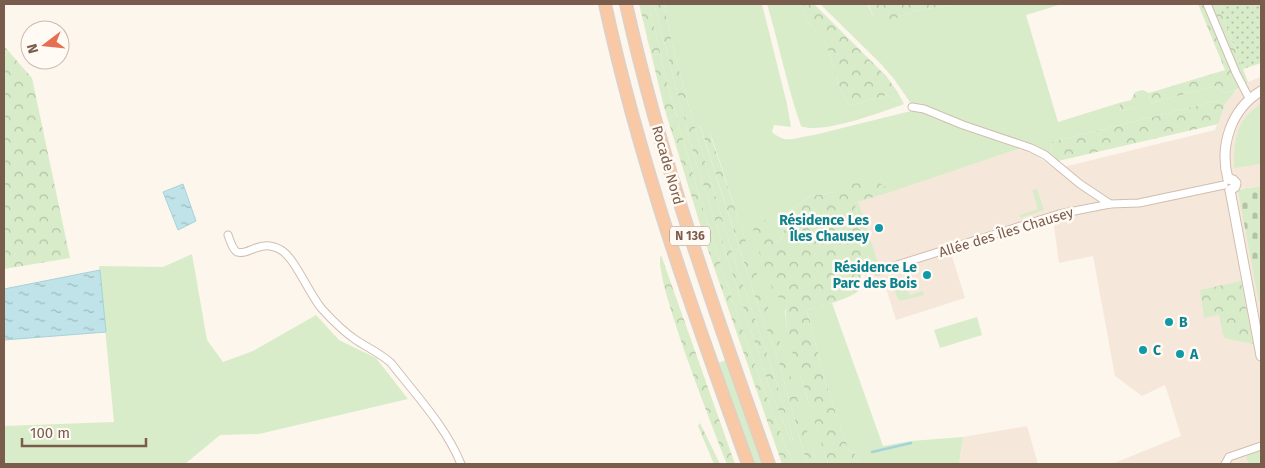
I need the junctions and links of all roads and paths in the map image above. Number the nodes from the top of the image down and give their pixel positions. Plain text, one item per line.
1 (605, 4) edge
2 (626, 4) edge
3 (1207, 4) edge
4 (1261, 91) edge
5 (1250, 100) junction
6 (912, 107) dead end
7 (1228, 185) junction
8 (1110, 204) junction
9 (228, 235) dead end
10 (878, 271) dead end
11 (1261, 353) edge
12 (1261, 446) edge
13 (461, 464) edge
14 (748, 464) edge
15 (769, 464) edge
16 (1225, 464) edge

1 - 14 highway, Rocade Nord / N 136
2 - 15 highway, Rocade Nord / N 136
3 - 5 street
4 - 5 street
5 - 7 street
6 - 8 street
7 - 8 street, Allée des Îles Chausey
7 - 11 street
8 - 10 street, Allée des Îles Chausey
9 - 13 street
12 - 16 street

